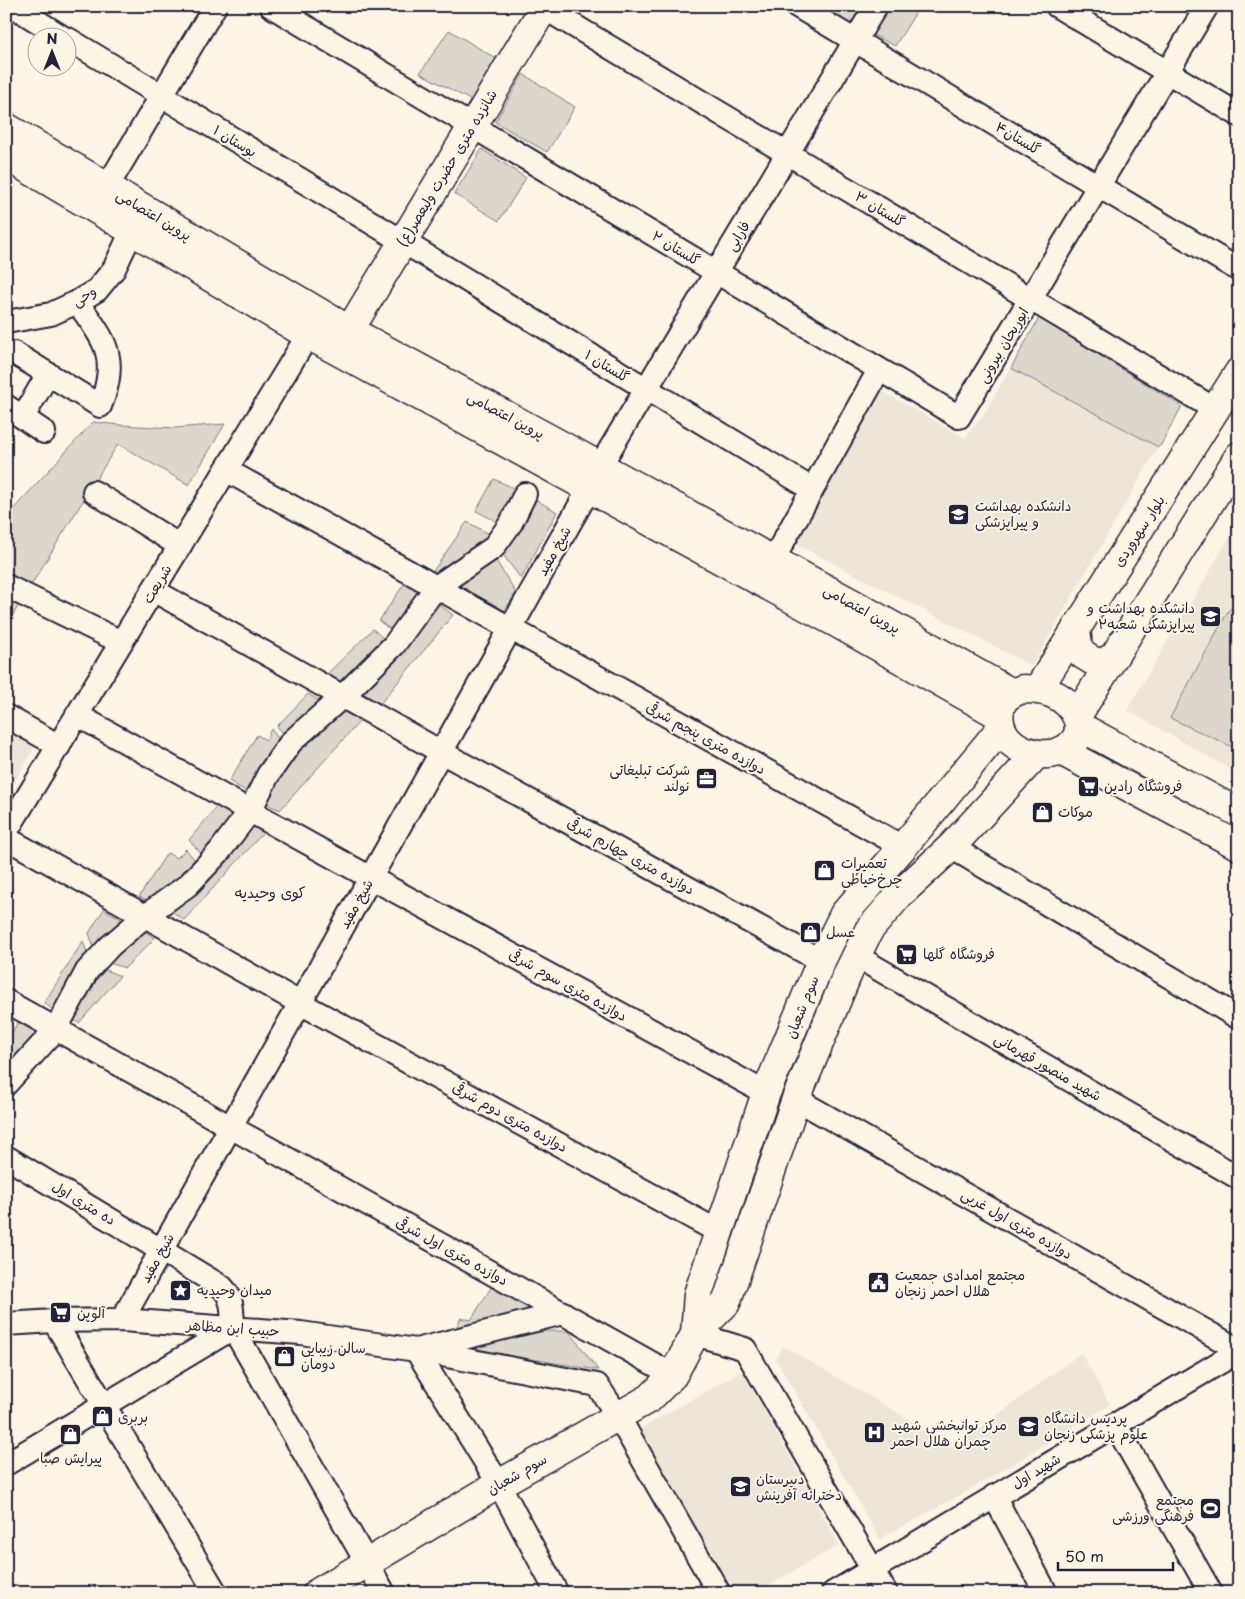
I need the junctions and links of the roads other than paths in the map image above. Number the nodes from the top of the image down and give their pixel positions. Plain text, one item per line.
1 (13, 6) edge
2 (215, 6) edge
3 (271, 6) edge
4 (797, 6) edge
5 (876, 6) edge
6 (1057, 6) edge
7 (1207, 6) edge
8 (543, 7) edge
9 (48, 28) edge
10 (855, 41) junction
11 (78, 45) edge
12 (1168, 72) junction
13 (161, 96) junction
14 (1239, 115) edge
15 (6, 127) edge
16 (472, 127) junction
17 (788, 154) junction
18 (6, 156) edge
19 (107, 187) junction
20 (1098, 187) junction
21 (132, 231) junction
22 (402, 242) junction
23 (1239, 270) edge
24 (716, 272) junction
25 (1031, 299) junction
26 (77, 302) junction
27 (6, 322) edge
28 (308, 335) junction
29 (343, 341) junction
30 (14, 353) dead end
31 (879, 370) junction
32 (1239, 372) edge
33 (48, 374) junction
34 (646, 390) junction
35 (1216, 410) junction
36 (15, 412) edge
37 (44, 432) dead end
38 (1239, 456) edge
39 (226, 470) junction
40 (594, 477) junction
41 (812, 489) junction
42 (94, 492) dead end
43 (525, 494) dead end
44 (180, 546) junction
45 (773, 560) junction
46 (6, 586) edge
47 (436, 588) junction
48 (154, 590) junction
49 (510, 628) junction
50 (1076, 628) junction
51 (121, 642) junction
52 (1114, 656) junction
53 (343, 696) junction
54 (1012, 706) junction
55 (77, 715) junction
56 (6, 716) edge
57 (1078, 721) junction
58 (59, 746) junction
59 (441, 752) junction
60 (1049, 752) junction
61 (972, 763) junction
62 (1006, 787) junction
63 (250, 811) junction
64 (1239, 813) edge
65 (6, 832) edge
66 (6, 838) edge
67 (1239, 846) edge
68 (903, 847) junction
69 (951, 847) junction
70 (370, 878) junction
71 (145, 916) junction
72 (856, 956) junction
73 (821, 961) junction
74 (6, 1001) edge
75 (300, 1003) junction
76 (1239, 1018) edge
77 (56, 1029) junction
78 (6, 1084) edge
79 (766, 1093) junction
80 (796, 1099) junction
81 (231, 1127) junction
82 (6, 1157) edge
83 (1239, 1178) edge
84 (719, 1232) junction
85 (162, 1250) junction
86 (563, 1313) junction
87 (54, 1320) junction
88 (122, 1320) junction
89 (6, 1324) edge
90 (233, 1328) junction
91 (695, 1334) junction
92 (416, 1350) junction
93 (1239, 1350) edge
94 (673, 1376) junction
95 (105, 1406) junction
96 (618, 1416) junction
97 (1115, 1424) junction
98 (6, 1464) edge
99 (499, 1484) junction
100 (994, 1496) junction
101 (366, 1564) junction
102 (872, 1569) junction
103 (216, 1593) edge
104 (316, 1593) edge
105 (384, 1593) edge
106 (557, 1593) edge
107 (719, 1593) edge
108 (834, 1593) edge
109 (886, 1593) edge
110 (1046, 1593) edge
111 (1211, 1593) edge

1 - 9 street
2 - 13 street
3 - 16 street, گلستان ۲
4 - 10 street, گلستان۴
5 - 10 street, فارابی
6 - 12 street
7 - 12 street, ابوریحان بیرونی
8 - 16 main road, شانزده متری حضرت ولیعصر(ع)
8 - 17 street, گلستان ۳
10 - 17 street, فارابی
10 - 20 street, گلستان۴
11 - 13 street, بوستان ۱
12 - 14 street
12 - 20 street, ابوریحان بیرونی
13 - 19 street
13 - 22 street, بوستان ۱
15 - 19 main road, پروین اعتصامی
16 - 22 main road, شانزده متری حضرت ولیعصر(ع)
16 - 24 street, گلستان ۲
17 - 24 street, فارابی
17 - 25 street, گلستان ۳
18 - 21 main road, پروین اعتصامی
19 - 29 main road, پروین اعتصامی
20 - 23 street, گلستان۴
20 - 25 street, ابوریحان بیرونی
21 - 26 street, وحی
21 - 28 main road, پروین اعتصامی
22 - 29 main road, شانزده متری حضرت ولیعصر(ع)
22 - 34 street, گلستان ۱
24 - 31 street, گلستان ۲
24 - 34 street, فارابی
25 - 31 street, ابوریحان بیرونی
25 - 35 street, گلستان ۳
26 - 27 street, وحی
26 - 33 street
28 - 29 main road, پروین اعتصامی
28 - 39 street, شریعت
29 - 40 main road, پروین اعتصامی
30 - 33 street
31 - 41 street
32 - 35 main road, بلوار سهروردی
33 - 36 street
34 - 40 street, فارابی
34 - 41 street, گلستان ۱
35 - 50 main road, بلوار سهروردی
36 - 37 street
38 - 52 main road
39 - 44 street, شریعت
39 - 47 street, دوازده متری پنجم شرقی
40 - 45 main road, پروین اعتصامی
40 - 49 street, شیخ مفید
40 - 54 main road, پروین اعتصامی
41 - 45 street
42 - 44 street
43 - 47 street
44 - 48 street, شریعت
45 - 54 main road, پروین اعتصامی
46 - 51 street
47 - 49 street, دوازده متری پنجم شرقی
47 - 53 street
48 - 51 street, شریعت
48 - 53 street, دوازده متری چهارم شرقی
49 - 59 street, شیخ مفید
49 - 68 street, دوازده متری پنجم شرقی
50 - 52 main road
50 - 54 main road, بلوار سهروردی
51 - 55 street, شریعت
52 - 57 main road
53 - 59 street, دوازده متری چهارم شرقی
53 - 63 street
54 - 57 main road
54 - 60 main road
54 - 61 main road, سوم شعبان
55 - 58 street, شریعت
55 - 63 street, دوازده متری سوم شرقی
56 - 58 street
57 - 60 main road
57 - 64 main road
58 - 65 street, شریعت
59 - 70 street, شیخ مفید
59 - 73 street, دوازده متری چهارم شرقی
60 - 62 main road, سوم شعبان
60 - 67 main road
61 - 62 main road
61 - 68 main road, سوم شعبان
62 - 69 main road, سوم شعبان
63 - 70 street, دوازده متری سوم شرقی
63 - 71 street
66 - 71 street, دوازده متری دوم شرقی
68 - 73 main road, سوم شعبان
69 - 72 main road, سوم شعبان
69 - 76 street
70 - 75 street, شیخ مفید
70 - 79 street, دوازده متری سوم شرقی
71 - 75 street, دوازده متری دوم شرقی
71 - 77 street
72 - 80 main road, سوم شعبان
72 - 83 street, شهید منصور قهرمانی
73 - 79 main road, سوم شعبان
74 - 77 street
75 - 81 street, شیخ مفید
75 - 84 street, دوازده متری دوم شرقی
77 - 78 street
77 - 81 street
79 - 84 main road, سوم شعبان
80 - 91 main road, سوم شعبان
80 - 93 street, دوازده متری اول غربی
81 - 85 street, شیخ مفید
81 - 86 street, دوازده متری اول شرقی
82 - 85 street, ده متری اول
84 - 91 main road, سوم شعبان
85 - 88 street, شیخ مفید
85 - 90 street, ده متری اول
86 - 92 street
86 - 94 street, دوازده متری اول شرقی
87 - 88 street, حبیب ابن مظاهر
87 - 89 street, حبیب ابن مظاهر
87 - 95 street
88 - 90 street, حبیب ابن مظاهر
90 - 92 street, حبیب ابن مظاهر
90 - 95 street
90 - 101 street
91 - 94 main road, سوم شعبان
91 - 102 street
92 - 96 street, حبیب ابن مظاهر
92 - 99 street
93 - 97 street, شهید اول
94 - 96 main road, سوم شعبان
95 - 98 street
95 - 103 street
96 - 99 main road, سوم شعبان
96 - 107 street, حبیب ابن مظاهر
97 - 100 street, شهید اول
97 - 111 street
99 - 101 main road, سوم شعبان
99 - 106 street
100 - 102 street, شهید اول
100 - 110 street
101 - 104 main road, سوم شعبان
101 - 105 street
102 - 108 street, شهید اول
102 - 109 street

